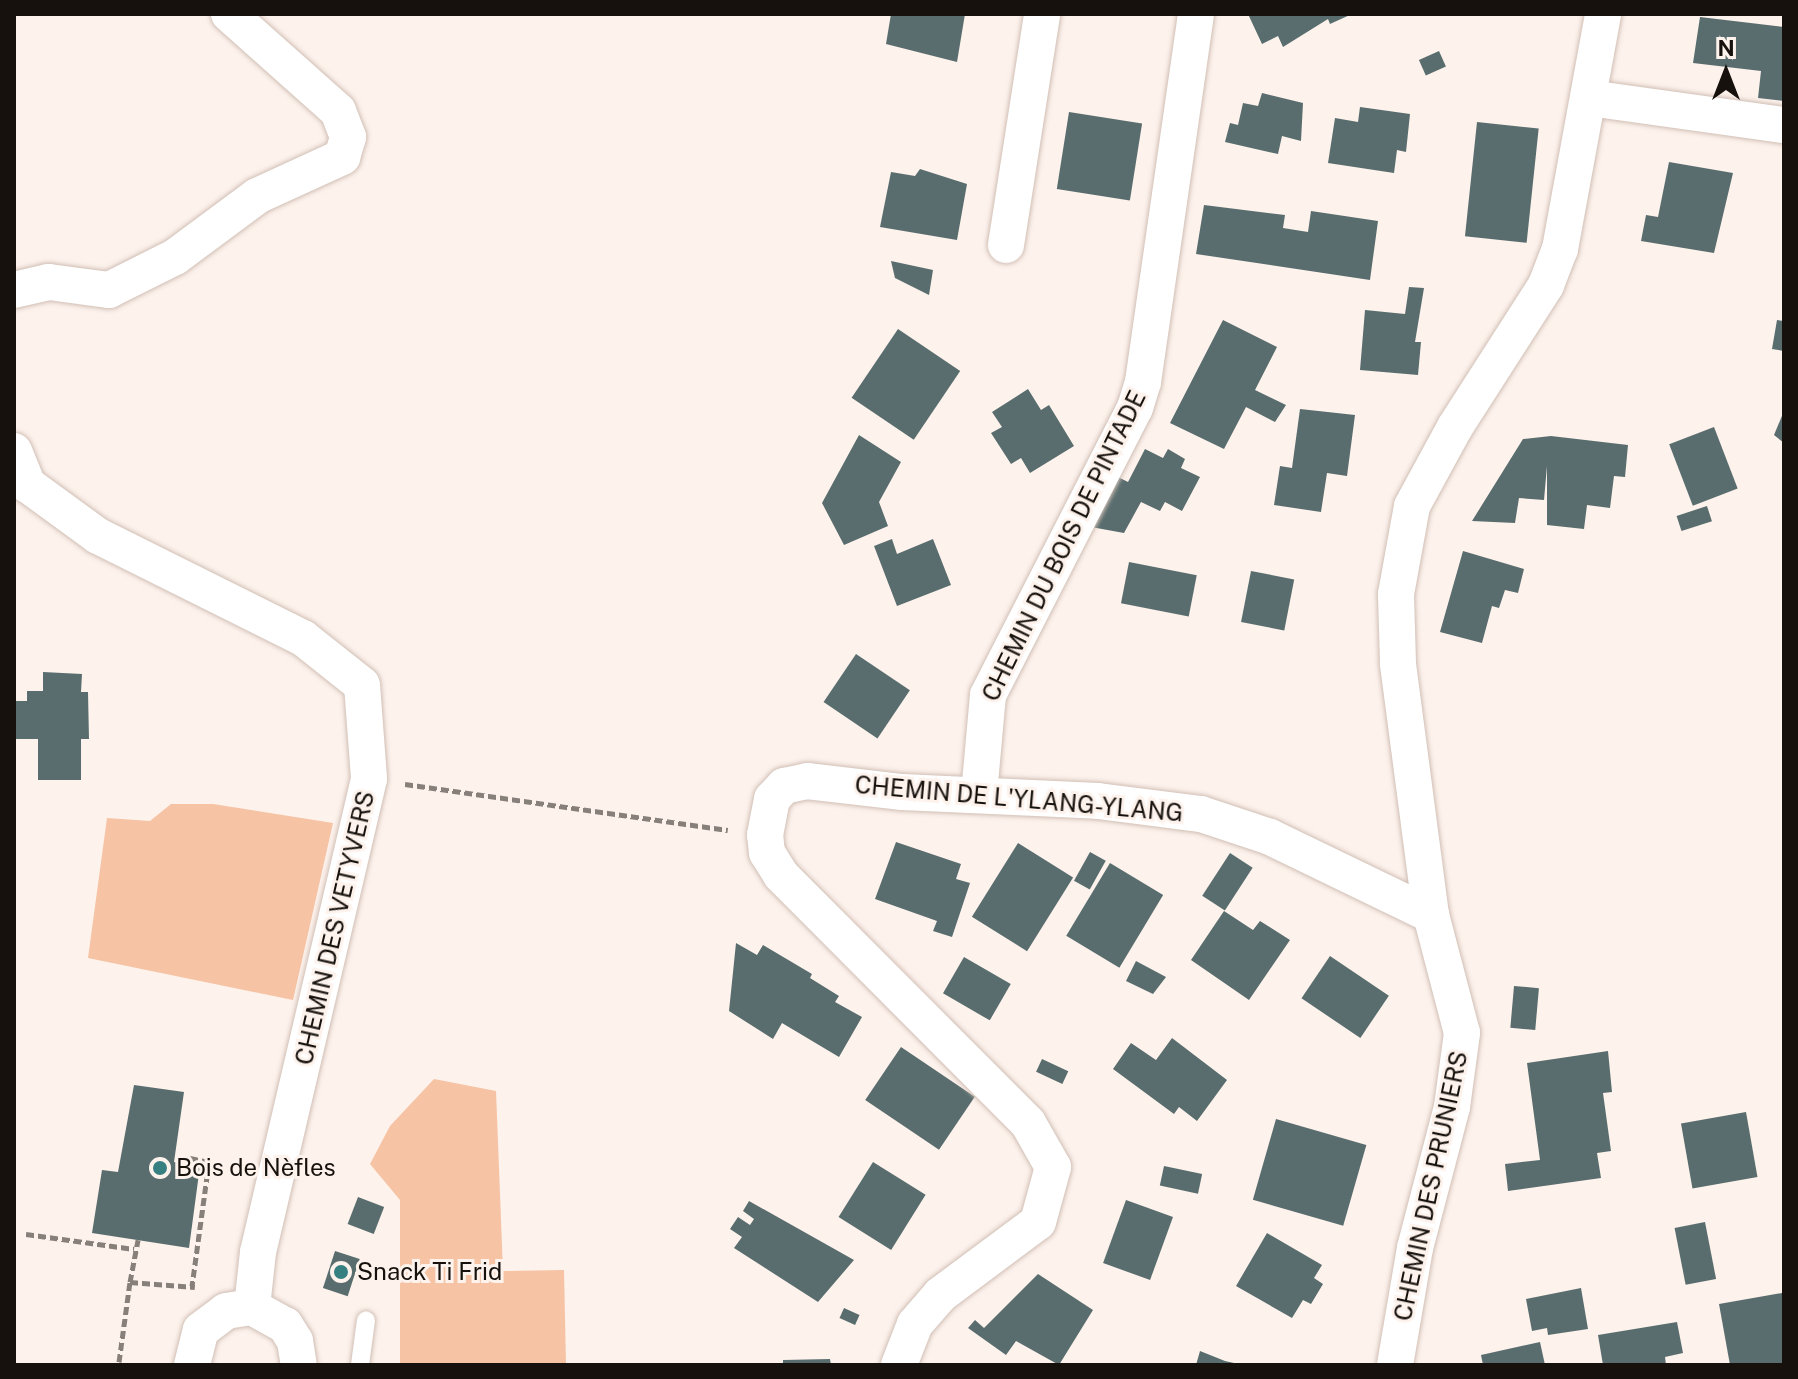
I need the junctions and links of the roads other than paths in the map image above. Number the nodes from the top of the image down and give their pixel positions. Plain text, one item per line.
1 (229, 14) edge
2 (1042, 14) edge
3 (1196, 14) edge
4 (1603, 14) edge
5 (1589, 98) junction
6 (1784, 125) edge
7 (1006, 245) dead end
8 (14, 290) edge
9 (14, 451) edge
10 (979, 794) junction
11 (1431, 915) junction
12 (252, 1307) junction
13 (366, 1320) dead end
14 (192, 1365) edge
15 (299, 1365) edge
16 (360, 1365) edge
17 (899, 1365) edge
18 (1395, 1365) edge

1 - 8 street
2 - 7 street
3 - 10 street, CHEMIN DU BOIS DE PINTADE
4 - 5 street
5 - 6 street
5 - 11 street
9 - 12 street, CHEMIN DES VETYVERS
10 - 11 street, CHEMIN DE L'YLANG-YLANG
10 - 17 street, CHEMIN DE L'YLANG-YLANG
11 - 18 street, CHEMIN DES PRUNIERS
12 - 14 street
12 - 15 street
13 - 16 lane

